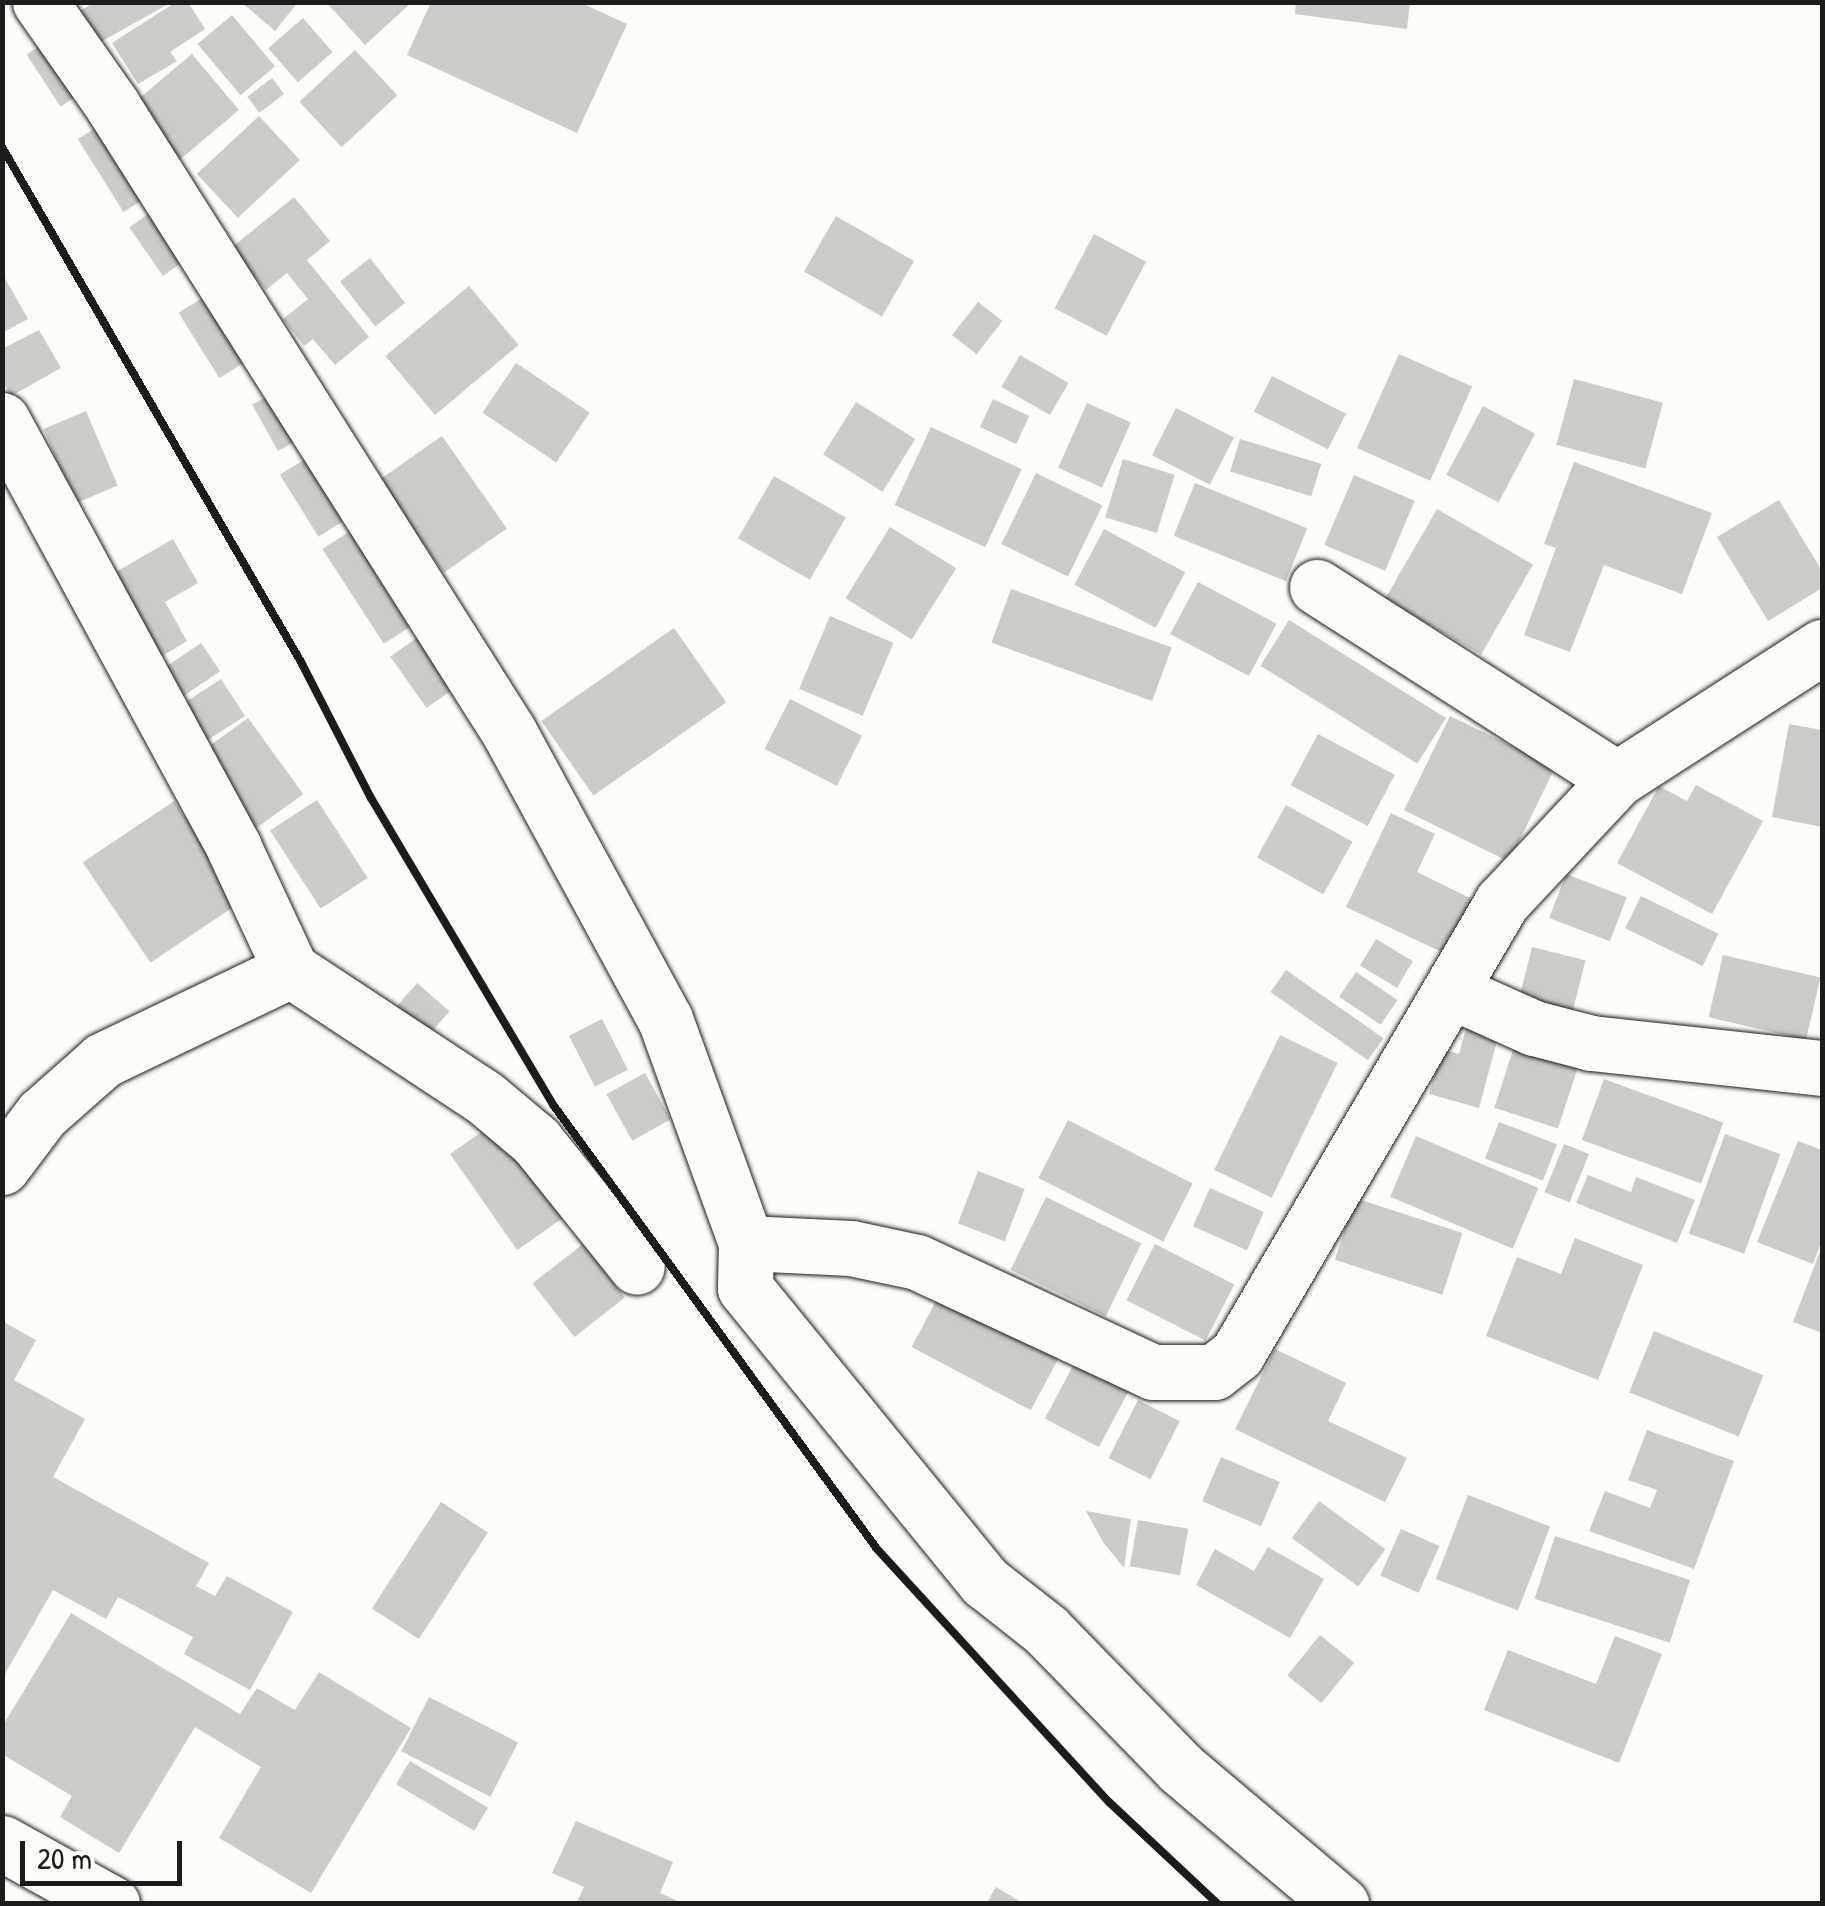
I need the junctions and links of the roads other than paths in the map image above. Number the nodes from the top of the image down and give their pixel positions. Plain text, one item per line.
1 (40, 2) edge
2 (2, 420) edge
3 (1317, 587) dead end
4 (1822, 647) edge
5 (1617, 779) junction
6 (291, 970) junction
7 (1451, 991) junction
8 (1822, 1068) edge
9 (2, 1167) edge
10 (746, 1244) junction
11 (637, 1267) dead end
12 (2, 1843) edge
13 (112, 1904) edge
14 (1340, 1904) edge

1 - 10 main road
2 - 6 main road
3 - 5 main road
4 - 5 main road
5 - 7 main road
6 - 9 main road
6 - 11 main road
7 - 8 main road
7 - 10 main road
10 - 14 main road
12 - 13 main road

